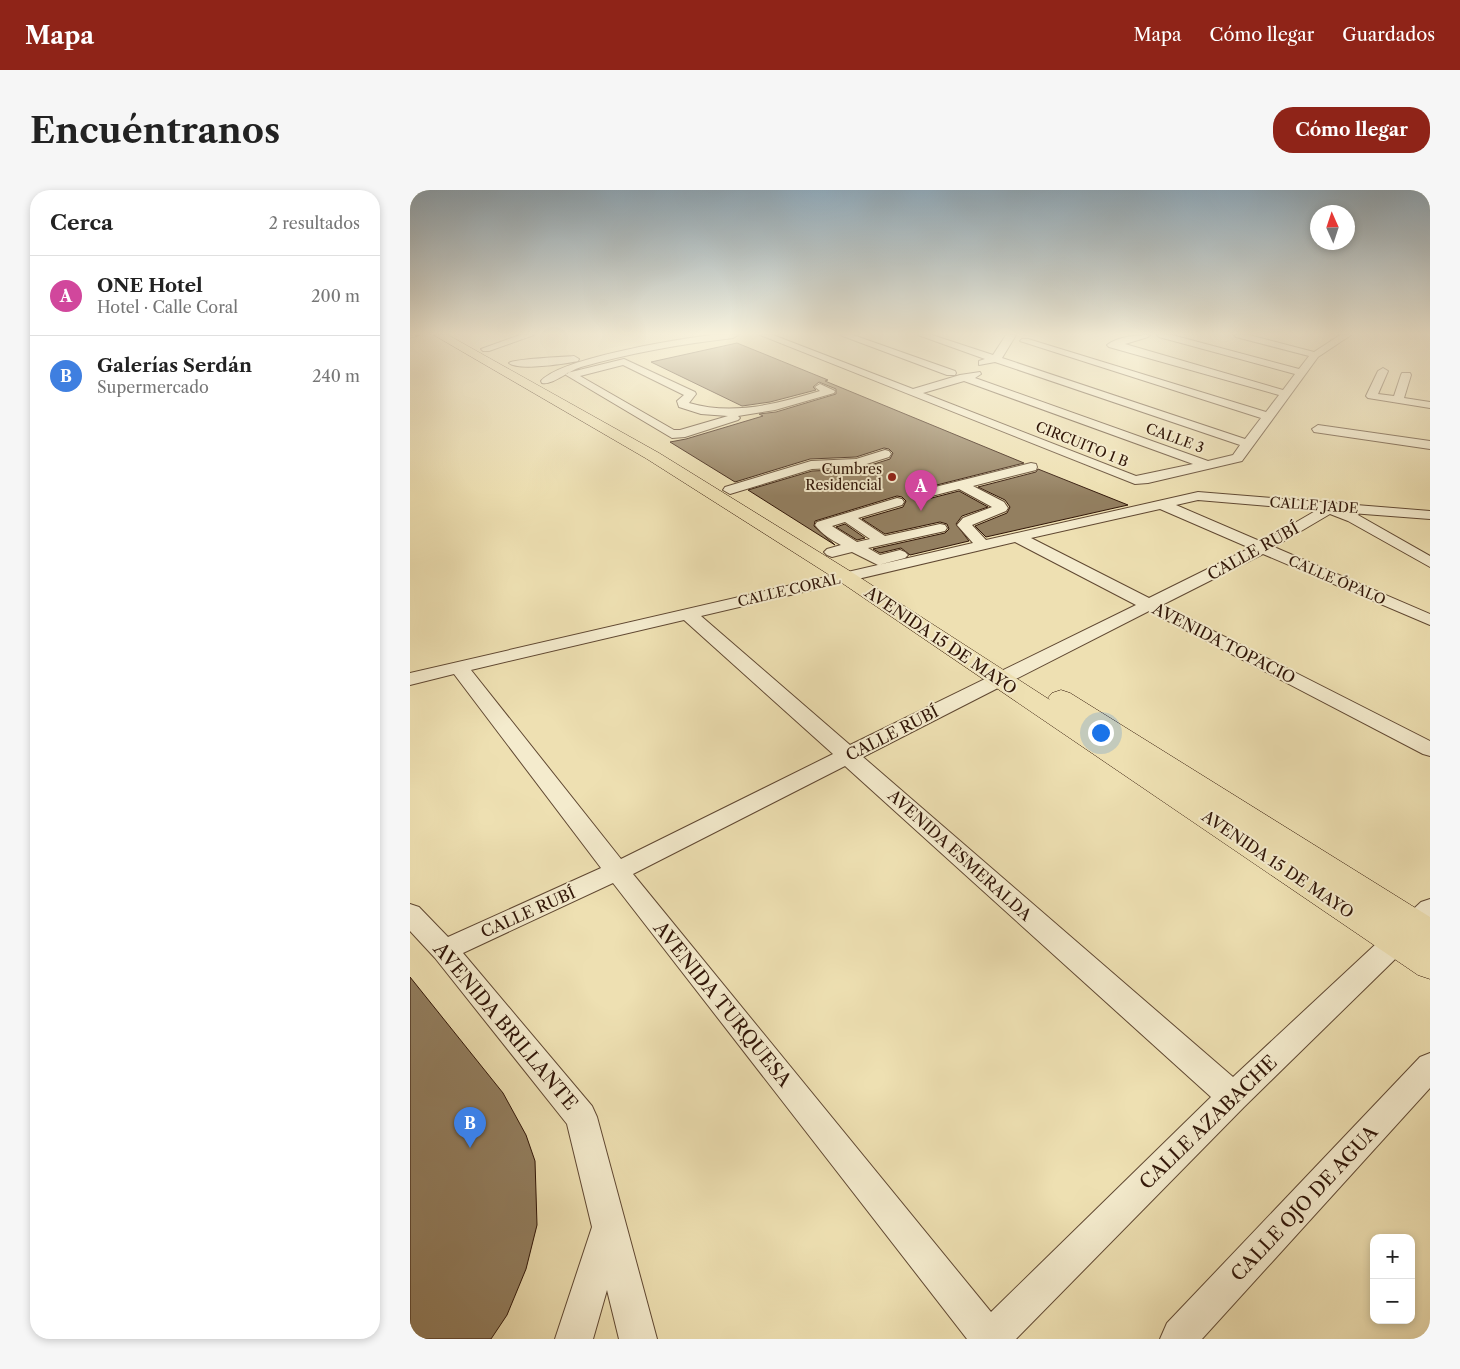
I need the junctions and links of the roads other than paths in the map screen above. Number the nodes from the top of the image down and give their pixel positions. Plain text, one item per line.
1 (550, 389) edge
2 (594, 389) edge
3 (679, 389) edge
4 (824, 389) edge
5 (900, 389) edge
6 (927, 389) edge
7 (994, 389) edge
8 (1115, 389) edge
9 (1178, 389) edge
10 (1267, 389) edge
11 (1290, 389) edge
12 (1375, 389) edge
13 (1402, 389) edge
14 (912, 393) junction
15 (1286, 394) junction
16 (1398, 400) junction
17 (1430, 405) edge
18 (728, 414) junction
19 (1269, 417) junction
20 (655, 423) junction
21 (639, 428) dead end
22 (1318, 429) dead end
23 (1248, 444) junction
24 (1430, 445) edge
25 (663, 446) junction
26 (885, 454) dead end
27 (1207, 465) junction
28 (1030, 467) dead end
29 (961, 485) junction
30 (730, 490) junction
31 (920, 495) dead end
32 (1198, 496) joint
33 (898, 502) dead end
34 (1161, 504) junction
35 (1330, 508) junction
36 (1430, 515) edge
37 (847, 517) junction
38 (864, 528) junction
39 (940, 528) dead end
40 (910, 535) junction
41 (1017, 537) junction
42 (883, 541) junction
43 (956, 541) dead end
44 (827, 543) junction
45 (983, 545) junction
46 (858, 547) junction
47 (1262, 548) junction
48 (1430, 562) edge
49 (855, 575) junction
50 (1149, 605) junction
51 (688, 614) junction
52 (1430, 620) edge
53 (459, 668) junction
54 (1009, 675) junction
55 (410, 679) edge
56 (1430, 749) edge
57 (848, 755) junction
58 (618, 871) junction
59 (410, 914) edge
60 (1418, 927) edge
61 (444, 950) junction
62 (1430, 965) edge
63 (1430, 1067) edge
64 (1232, 1097) junction
65 (609, 1227) junction
66 (574, 1339) edge
67 (638, 1339) edge
68 (990, 1339) edge
69 (1179, 1339) edge

1 - 25 main road, AVENIDA 15 DE MAYO
2 - 20 street
3 - 18 street
4 - 18 street
5 - 14 street, CIRCUITO 1 B
6 - 14 street
7 - 27 street, CALLE 3
8 - 23 street
9 - 19 street
10 - 15 street
11 - 15 street, CIRCUITO 1 B
12 - 16 street
13 - 16 street
14 - 27 street, CIRCUITO 1 B
15 - 19 street, CIRCUITO 1 B
16 - 17 street
18 - 25 street
19 - 23 street, CIRCUITO 1 B
20 - 21 street
20 - 25 street
22 - 24 street
23 - 27 street, CIRCUITO 1 B
25 - 30 main road, AVENIDA 15 DE MAYO
25 - 49 main road, AVENIDA 15 DE MAYO
26 - 30 street
28 - 29 street
29 - 31 street
29 - 45 street
30 - 44 main road, AVENIDA 15 DE MAYO
32 - 34 street, CALLE CORAL
32 - 35 street, CALLE JADE
33 - 37 street
34 - 41 street, CALLE CORAL
34 - 47 street, CALLE ÓPALO
35 - 36 street, CALLE JADE
35 - 47 street, CALLE RUBÍ
35 - 48 street
37 - 38 street
37 - 44 street
38 - 40 street
38 - 42 street
39 - 40 street
40 - 42 street
41 - 45 street, CALLE CORAL
41 - 50 street, AVENIDA TOPACIO
42 - 46 street
43 - 46 street
44 - 46 street
44 - 49 main road, AVENIDA 15 DE MAYO
45 - 49 street, CALLE CORAL
47 - 50 street, CALLE RUBÍ
47 - 52 street, CALLE ÓPALO
49 - 51 street, CALLE CORAL
49 - 54 main road, AVENIDA 15 DE MAYO
50 - 54 street, CALLE RUBÍ
50 - 56 street, AVENIDA TOPACIO
51 - 53 street, CALLE CORAL
51 - 57 street, AVENIDA ESMERALDA
53 - 55 street, CALLE CORAL
53 - 58 street, AVENIDA TURQUESA
54 - 57 street, CALLE RUBÍ
54 - 60 main road, AVENIDA 15 DE MAYO
57 - 58 street, CALLE RUBÍ
57 - 64 street, AVENIDA ESMERALDA
58 - 61 street, CALLE RUBÍ
58 - 68 street, AVENIDA TURQUESA
59 - 61 street, AVENIDA BRILLANTE
60 - 62 main road, AVENIDA 15 DE MAYO
60 - 64 street, CALLE AZABACHE
61 - 65 street, AVENIDA BRILLANTE
63 - 69 street, CALLE OJO DE AGUA
64 - 68 street, CALLE AZABACHE
65 - 66 street
65 - 67 street

